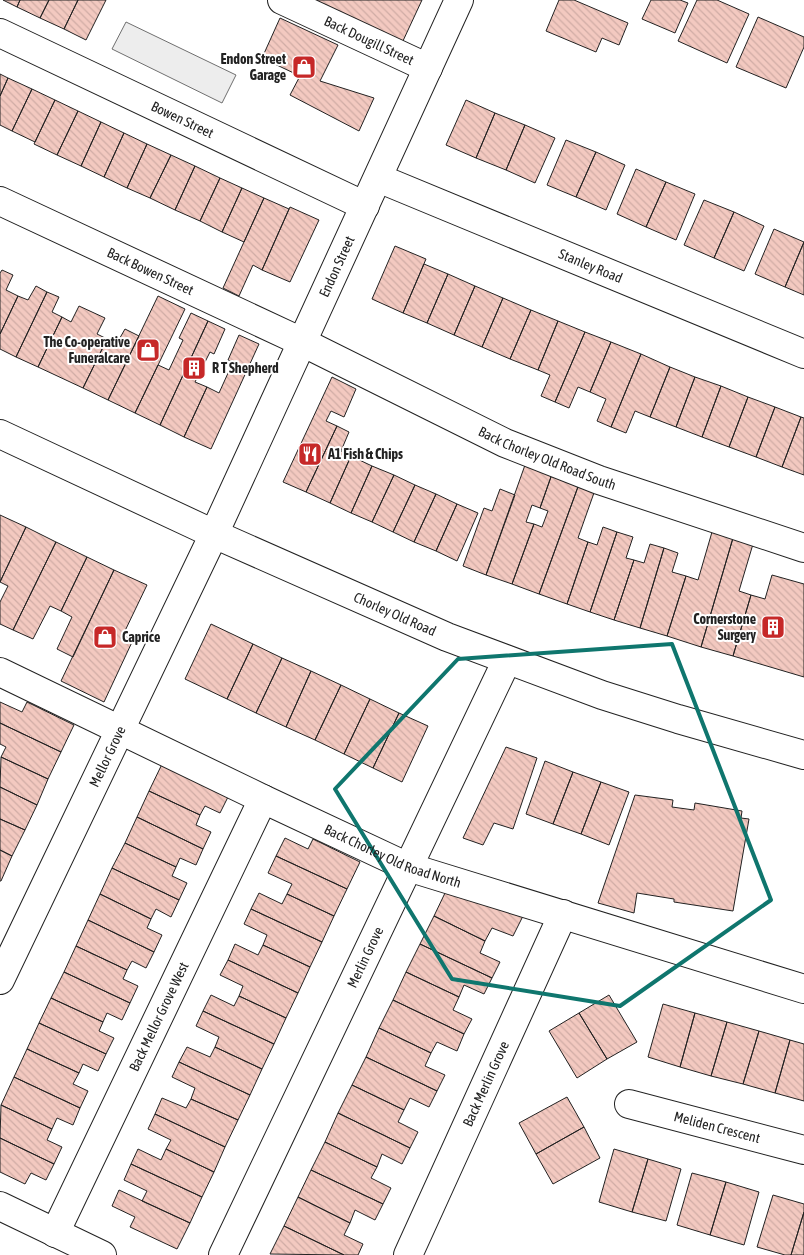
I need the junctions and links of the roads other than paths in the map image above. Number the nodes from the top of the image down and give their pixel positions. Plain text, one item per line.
1 (282, 0) edge
2 (459, 0) edge
3 (0, 34) edge
4 (428, 68) junction
5 (378, 178) junction
6 (0, 201) edge
7 (365, 206) junction
8 (302, 342) junction
9 (804, 354) edge
10 (0, 434) edge
11 (214, 534) junction
12 (804, 548) edge
13 (507, 660) junction
14 (0, 672) edge
15 (120, 731) junction
16 (804, 755) edge
17 (263, 800) junction
18 (408, 867) junction
19 (564, 914) junction
20 (0, 980) edge
21 (804, 989) edge
22 (630, 1104) dead end
23 (804, 1150) edge
24 (0, 1206) edge
25 (55, 1233) junction
26 (102, 1255) edge
27 (223, 1255) edge
28 (408, 1255) edge

1 - 4 street, Back Dougill Street
2 - 4 street, Endon Street
3 - 7 street, Bowen Street
4 - 5 street, Endon Street
5 - 7 street, Endon Street
5 - 9 street, Stanley Road
6 - 8 street, Back Bowen Street
7 - 8 street, Endon Street
8 - 11 street, Endon Street
8 - 12 street, Back Chorley Old Road South
10 - 11 street, Chorley Old Road
11 - 13 street, Chorley Old Road
11 - 15 street, Mellor Grove
13 - 16 street, Chorley Old Road
13 - 18 street, Merlin Grove
14 - 15 street, Back Chorley Old Road North
15 - 17 street, Back Chorley Old Road North
15 - 20 street, Mellor Grove
17 - 18 street, Back Chorley Old Road North
17 - 25 street, Back Mellor Grove West
18 - 19 street, Back Chorley Old Road North
18 - 27 street, Merlin Grove
19 - 21 street, Back Chorley Old Road North
19 - 28 street, Back Merlin Grove
22 - 23 street, Meliden Crescent
24 - 25 street
25 - 26 street

